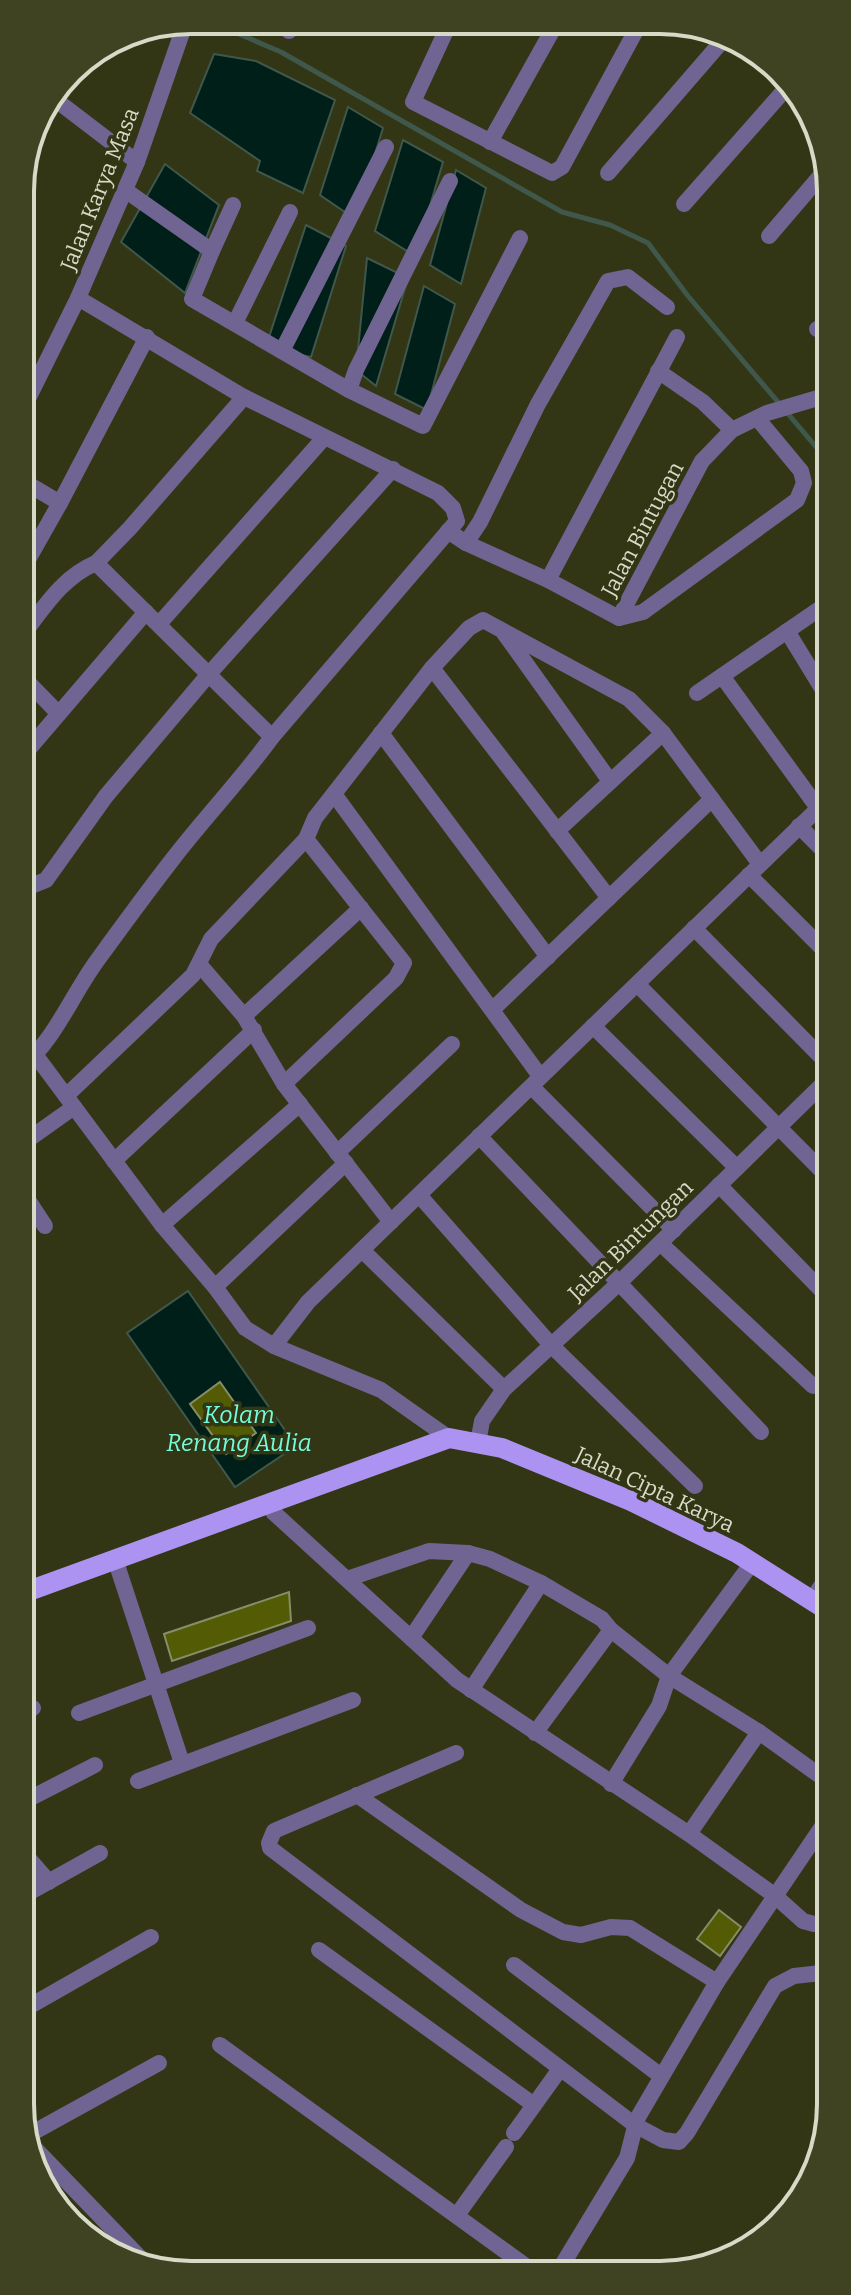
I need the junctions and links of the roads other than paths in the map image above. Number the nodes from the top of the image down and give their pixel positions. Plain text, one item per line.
1 (441, 34) edge
2 (550, 34) edge
3 (634, 34) edge
4 (180, 35) edge
5 (719, 45) edge
6 (783, 92) edge
7 (60, 103) edge
8 (490, 142) junction
9 (386, 147) dead end
10 (137, 162) junction
11 (608, 173) dead end
12 (817, 180) edge
13 (450, 181) dead end
14 (125, 190) junction
15 (684, 204) dead end
16 (233, 205) dead end
17 (290, 212) dead end
18 (769, 236) dead end
19 (520, 238) dead end
20 (212, 251) junction
21 (78, 298) junction
22 (667, 307) dead end
23 (235, 323) junction
24 (147, 337) junction
25 (677, 337) dead end
26 (282, 351) junction
27 (658, 371) junction
28 (34, 387) edge
29 (349, 390) junction
30 (244, 397) junction
31 (817, 398) edge
32 (762, 415) junction
33 (732, 430) junction
34 (323, 439) junction
35 (393, 469) junction
36 (34, 488) edge
37 (60, 503) junction
38 (448, 531) junction
39 (466, 543) junction
40 (34, 549) edge
41 (96, 563) junction
42 (548, 580) junction
43 (817, 611) edge
44 (152, 618) junction
45 (619, 618) junction
46 (34, 620) edge
47 (501, 628) junction
48 (787, 631) junction
49 (432, 668) junction
50 (209, 674) junction
51 (722, 676) junction
52 (817, 680) edge
53 (34, 688) edge
54 (697, 693) dead end
55 (58, 713) junction
56 (381, 733) junction
57 (663, 733) junction
58 (272, 737) junction
59 (34, 742) edge
60 (610, 781) junction
61 (334, 794) junction
62 (817, 795) edge
63 (712, 799) junction
64 (817, 809) edge
65 (799, 826) junction
66 (557, 831) junction
67 (306, 839) junction
68 (817, 844) edge
69 (755, 870) junction
70 (34, 882) edge
71 (609, 898) junction
72 (361, 908) junction
73 (694, 928) junction
74 (817, 941) edge
75 (548, 957) junction
76 (199, 964) junction
77 (637, 984) junction
78 (492, 1010) junction
79 (249, 1023) junction
80 (593, 1026) junction
81 (452, 1044) dead end
82 (817, 1053) edge
83 (35, 1055) joint
84 (536, 1082) junction
85 (284, 1084) junction
86 (817, 1090) edge
87 (70, 1102) junction
88 (300, 1104) junction
89 (778, 1127) junction
90 (34, 1134) edge
91 (479, 1136) junction
92 (342, 1158) junction
93 (114, 1161) junction
94 (817, 1166) edge
95 (737, 1168) junction
96 (719, 1185) junction
97 (419, 1195) junction
98 (34, 1209) edge
99 (391, 1222) junction
100 (162, 1225) junction
101 (45, 1226) dead end
102 (674, 1230) junction
103 (660, 1243) junction
104 (362, 1250) junction
105 (619, 1283) junction
106 (817, 1286) edge
107 (215, 1287) junction
108 (551, 1345) junction
109 (274, 1346) junction
110 (813, 1386) dead end
111 (504, 1389) junction
112 (761, 1432) dead end
113 (449, 1438) junction
114 (478, 1443) junction
115 (695, 1486) dead end
116 (273, 1512) dead end
117 (468, 1553) junction
118 (115, 1559) junction
119 (752, 1563) junction
120 (347, 1579) junction
121 (541, 1583) junction
122 (34, 1589) edge
123 (817, 1592) edge
124 (812, 1599) junction
125 (817, 1603) edge
126 (308, 1628) dead end
127 (611, 1630) junction
128 (411, 1638) junction
129 (669, 1676) junction
130 (156, 1685) junction
131 (471, 1690) junction
132 (353, 1700) dead end
133 (79, 1713) dead end
134 (759, 1732) junction
135 (535, 1733) junction
136 (456, 1753) dead end
137 (182, 1763) junction
138 (95, 1765) dead end
139 (817, 1774) edge
140 (138, 1781) dead end
141 (611, 1784) junction
142 (357, 1795) junction
143 (34, 1796) edge
144 (689, 1834) junction
145 (817, 1834) edge
146 (100, 1853) dead end
147 (34, 1865) edge
148 (49, 1882) junction
149 (34, 1890) edge
150 (774, 1895) junction
151 (817, 1923) edge
152 (151, 1937) dead end
153 (319, 1950) dead end
154 (514, 1965) dead end
155 (817, 1973) edge
156 (717, 1982) junction
157 (34, 2004) edge
158 (220, 2045) dead end
159 (159, 2063) dead end
160 (560, 2069) junction
161 (661, 2076) junction
162 (534, 2105) junction
163 (635, 2125) junction
164 (36, 2129) edge
165 (42, 2155) edge
166 (457, 2215) junction
167 (132, 2250) edge
168 (519, 2261) edge
169 (565, 2261) edge

1 - 8 street
2 - 8 street
3 - 8 street
4 - 10 street, Jalan Karya Masa
5 - 11 street
6 - 15 street
7 - 10 street
9 - 26 street
10 - 14 street, Jalan Karya Masa
12 - 18 street
13 - 29 street
14 - 20 street
14 - 21 street, Jalan Karya Masa
16 - 20 street
17 - 23 street
19 - 29 street
20 - 23 street
21 - 24 street
21 - 28 street, Jalan Karya Masa
22 - 39 street
23 - 26 street
24 - 30 street
24 - 37 street
25 - 27 street
26 - 29 street
27 - 33 street
27 - 42 street
30 - 34 street
30 - 41 street
31 - 32 street, Jalan Bintugan
32 - 33 street, Jalan Bintugan
32 - 45 street
33 - 45 street, Jalan Bintugan
34 - 35 street
34 - 44 street
35 - 38 street
35 - 50 street
36 - 37 street
37 - 40 street
38 - 39 street
38 - 58 street
39 - 42 street
41 - 44 street
41 - 46 street
42 - 45 street
43 - 48 street
44 - 50 street
44 - 55 street
47 - 49 street
47 - 57 street
47 - 60 street
48 - 51 street
48 - 52 street
49 - 56 street
49 - 66 street
50 - 58 street
50 - 70 street
51 - 54 street
51 - 62 street
53 - 55 street
55 - 59 street
56 - 61 street
56 - 75 street
57 - 60 street
57 - 63 street
58 - 83 street
60 - 66 street
61 - 67 street
61 - 78 street
63 - 69 street
63 - 71 street
64 - 65 street
65 - 68 street
65 - 69 street
66 - 71 street
67 - 72 street
67 - 76 street
69 - 73 street
69 - 74 street
71 - 75 street
72 - 79 street
72 - 85 street
73 - 77 street
73 - 82 street
75 - 78 street
76 - 79 street
76 - 87 street
77 - 80 street
77 - 89 street
78 - 84 street
79 - 85 street
79 - 93 street
80 - 84 street
80 - 95 street
81 - 92 street
83 - 87 street
84 - 91 street
84 - 102 street
85 - 88 street
86 - 89 street, Jalan Bintungan
87 - 90 street
87 - 93 street
88 - 92 street
88 - 100 street
89 - 94 street
89 - 95 street, Jalan Bintungan
91 - 97 street
91 - 105 street
92 - 99 street
92 - 107 street
93 - 100 street
95 - 96 street, Jalan Bintungan
96 - 102 street, Jalan Bintungan
96 - 106 street
97 - 99 street
97 - 108 street
98 - 101 street
99 - 104 street
100 - 107 street
102 - 103 street, Jalan Bintungan
103 - 105 street, Jalan Bintungan
103 - 110 street
104 - 109 street
104 - 111 street
105 - 108 street, Jalan Bintungan
105 - 112 street
107 - 109 street
108 - 111 street, Jalan Bintungan
108 - 115 street
109 - 113 street
111 - 114 street, Jalan Bintungan
113 - 114 main road, Jalan Cipta Karya
113 - 118 main road
114 - 119 main road, Jalan Cipta Karya
116 - 120 street
117 - 120 street
117 - 121 street
117 - 128 street
118 - 122 main road
118 - 130 street
119 - 124 main road, Jalan Cipta Karya
119 - 129 street
120 - 128 street
121 - 127 street
121 - 131 street
123 - 124 street
124 - 125 main road, Jalan Cipta Karya
126 - 130 street
127 - 129 street
127 - 135 street
128 - 131 street
129 - 134 street
129 - 141 street
130 - 133 street
130 - 137 street
131 - 135 street
132 - 137 street
134 - 139 street
134 - 144 street
135 - 141 street
136 - 142 street
137 - 140 street
138 - 143 street
141 - 144 street
142 - 156 street
142 - 160 street
144 - 150 street
145 - 150 street
146 - 148 street
147 - 148 street
148 - 149 street
150 - 151 street
150 - 156 street
152 - 157 street
153 - 162 street
154 - 161 street
155 - 163 street
156 - 161 street
158 - 166 street
159 - 164 street
160 - 162 street
160 - 163 street
161 - 163 street
162 - 166 street
163 - 169 street
165 - 167 street
166 - 168 street

